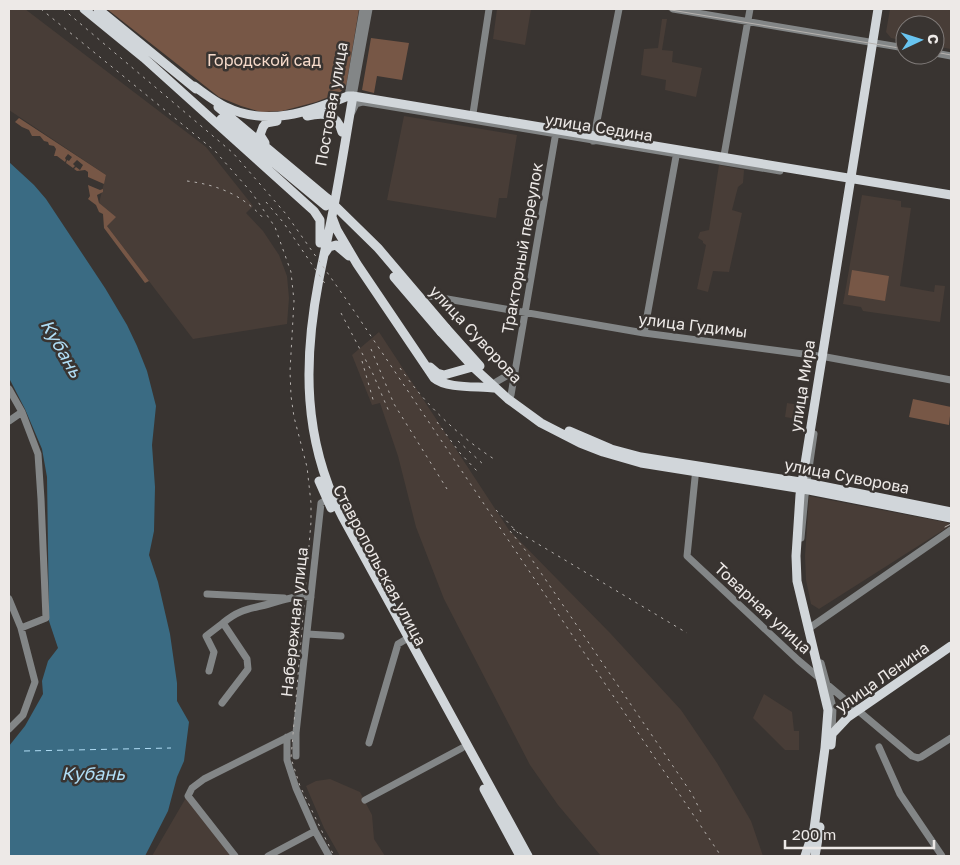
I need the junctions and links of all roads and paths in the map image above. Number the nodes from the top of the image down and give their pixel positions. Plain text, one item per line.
1 (84, 9) edge
2 (98, 9) edge
3 (363, 9) edge
4 (369, 9) edge
5 (489, 9) edge
6 (619, 9) edge
7 (673, 9) edge
8 (750, 9) edge
9 (879, 9) edge
10 (748, 21) junction
11 (874, 43) junction
12 (895, 46) edge
13 (144, 58) junction
14 (194, 86) junction
15 (351, 96) junction
16 (350, 117) junction
17 (472, 118) junction
18 (342, 132) junction
19 (556, 132) junction
20 (594, 138) junction
21 (677, 151) junction
22 (272, 155) junction
23 (724, 159) junction
24 (852, 180) junction
25 (337, 190) joint
26 (951, 195) edge
27 (328, 205) joint
28 (332, 217) junction
29 (320, 243) junction
30 (323, 257) junction
31 (357, 264) junction
32 (430, 296) dead end
33 (525, 312) junction
34 (444, 330) junction
35 (644, 333) junction
36 (461, 354) junction
37 (824, 356) junction
38 (476, 366) junction
39 (515, 371) junction
40 (445, 377) junction
41 (951, 380) edge
42 (495, 385) junction
43 (9, 389) edge
44 (510, 397) junction
45 (22, 412) junction
46 (9, 421) edge
47 (696, 469) junction
48 (804, 486) junction
49 (329, 498) junction
50 (951, 512) edge
51 (951, 518) edge
52 (951, 530) edge
53 (207, 594) dead end
54 (311, 597) junction
55 (287, 598) junction
56 (9, 600) edge
57 (223, 623) junction
58 (21, 628) junction
59 (810, 628) junction
60 (306, 634) junction
61 (341, 636) dead end
62 (406, 639) junction
63 (951, 646) edge
64 (209, 671) dead end
65 (825, 683) junction
66 (222, 703) dead end
67 (857, 711) junction
68 (9, 729) edge
69 (296, 732) junction
70 (832, 734) junction
71 (287, 736) junction
72 (951, 738) edge
73 (369, 743) dead end
74 (879, 747) dead end
75 (462, 748) junction
76 (296, 756) dead end
77 (365, 800) dead end
78 (315, 831) junction
79 (235, 856) edge
80 (268, 856) edge
81 (329, 856) edge
82 (520, 856) edge
83 (528, 856) edge
84 (805, 856) edge
85 (815, 856) edge
86 (942, 856) edge

1 - 13 main road, улица Суворова
2 - 14 main road, улица Суворова
3 - 15 street, Постовая улица
4 - 15 street, Постовая улица
5 - 17 street
6 - 20 street
7 - 10 street
8 - 10 street
9 - 11 main road, улица Мира
10 - 11 street
10 - 23 street
11 - 12 street
11 - 24 main road, улица Мира
13 - 22 main road, улица Суворова
13 - 29 main road, улица Суворова
14 - 15 main road
14 - 22 main road, улица Суворова
15 - 16 main road, Постовая улица
15 - 17 main road, улица Седина
15 - 18 main road, Постовая улица
16 - 17 street, улица Седина
16 - 25 main road, Постовая улица
17 - 19 main road, улица Седина
18 - 22 main road
18 - 27 main road, Постовая улица
19 - 20 main road, улица Седина
19 - 33 street, Тракторный переулок
20 - 21 main road, улица Седина
21 - 23 main road, улица Седина
21 - 35 street
22 - 34 main road, улица Суворова, bridge
23 - 24 main road, улица Седина
24 - 26 main road, улица Седина
24 - 37 main road, улица Мира
25 - 28 main road, Ставропольская улица
27 - 29 main road, Ставропольская улица
28 - 30 main road, Ставропольская улица
28 - 31 main road
29 - 49 main road, Ставропольская улица
30 - 31 main road
30 - 49 main road, Ставропольская улица
31 - 40 main road
32 - 33 street, улица Гудимы
33 - 35 street, улица Гудимы
33 - 39 street, Тракторный переулок
34 - 36 main road, улица Суворова
34 - 38 main road, улица Суворова
35 - 37 street, улица Гудимы
36 - 38 main road, улица Суворова
36 - 40 main road
37 - 41 street, улица Гудимы
37 - 48 main road, улица Мира
38 - 40 main road
38 - 42 main road, улица Суворова
39 - 42 street
39 - 44 street, Тракторный переулок
40 - 42 main road
42 - 44 main road, улица Суворова
43 - 45 street
44 - 47 main road, улица Суворова
45 - 46 street
45 - 58 street
47 - 48 main road, улица Суворова
47 - 65 street, Товарная улица
48 - 50 main road, улица Суворова
48 - 51 main road, улица Суворова
48 - 59 main road, улица Мира
49 - 54 street, Набережная улица
49 - 62 main road, Ставропольская улица
52 - 59 street
53 - 55 street
54 - 55 street
54 - 60 street, Набережная улица
55 - 57 street
56 - 58 street
57 - 64 street
57 - 66 street
58 - 68 street
59 - 65 main road, улица Мира
60 - 61 street
60 - 69 street, Набережная улица
62 - 73 street
62 - 75 main road, Ставропольская улица
62 - 83 main road, Ставропольская улица
63 - 67 main road, улица Ленина
65 - 67 street, Товарная улица
65 - 70 street, улица Мира
65 - 84 main road, улица Мира
67 - 70 main road, улица Ленина
67 - 72 street, Товарная улица
69 - 71 street
69 - 76 street, Набережная улица
70 - 85 main road, улица Мира
71 - 78 street
71 - 79 street
74 - 86 street
75 - 77 street
75 - 82 main road, Ставропольская улица
78 - 80 street
78 - 81 street

